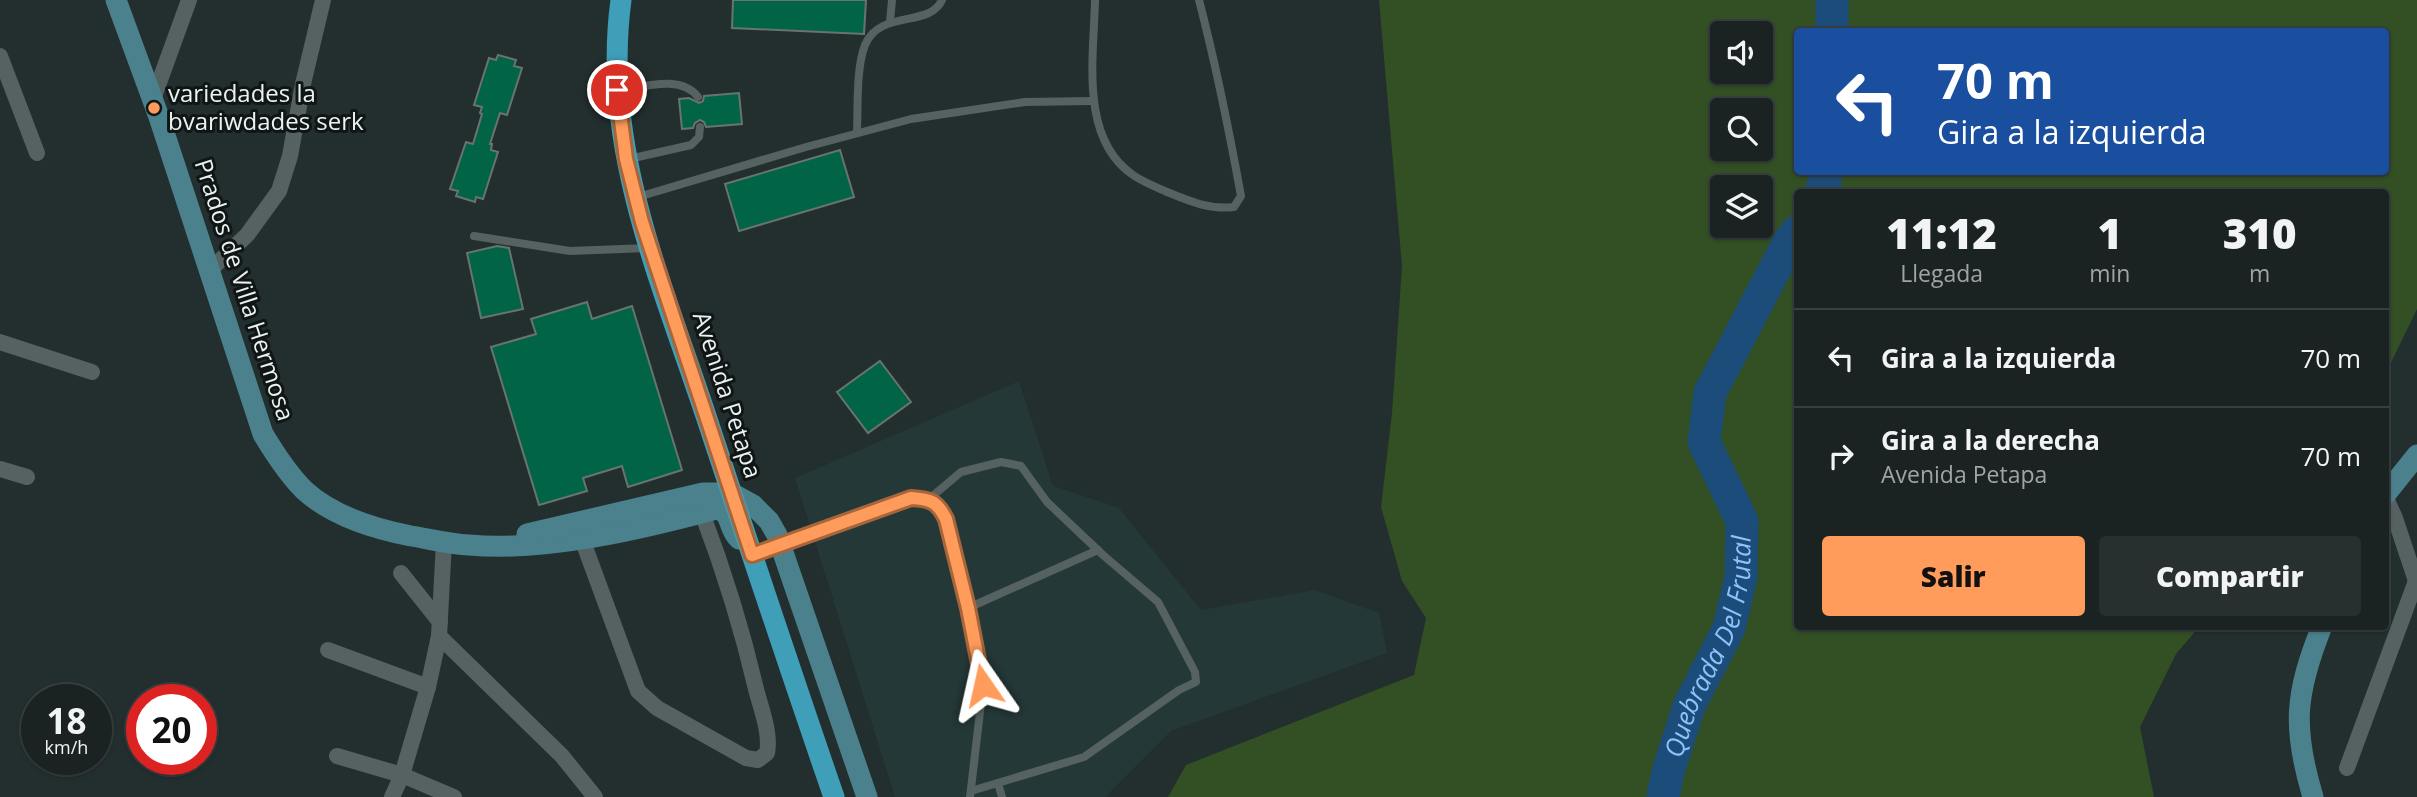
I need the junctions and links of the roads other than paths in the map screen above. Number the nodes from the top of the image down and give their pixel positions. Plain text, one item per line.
1 (116, 0) edge
2 (189, 0) edge
3 (323, 0) edge
4 (621, 0) edge
5 (892, 0) edge
6 (942, 0) edge
7 (1095, 0) edge
8 (1199, 0) edge
9 (890, 22) junction
10 (0, 56) edge
11 (617, 90) junction
12 (698, 97) dead end
13 (1092, 101) junction
14 (152, 102) junction
15 (700, 127) dead end
16 (857, 133) junction
17 (37, 153) dead end
18 (626, 159) junction
19 (636, 198) junction
20 (474, 236) dead end
21 (651, 248) junction
22 (209, 271) junction
23 (0, 342) edge
24 (92, 372) dead end
25 (2417, 455) edge
26 (0, 469) edge
27 (27, 478) dead end
28 (2389, 491) edge
29 (929, 499) junction
30 (2389, 505) edge
31 (702, 513) junction
32 (582, 539) junction
33 (444, 542) junction
34 (470, 546) junction
35 (1098, 550) junction
36 (750, 552) junction
37 (401, 573) dead end
38 (2416, 583) edge
39 (968, 608) junction
40 (440, 629) junction
41 (2321, 630) edge
42 (328, 650) dead end
43 (428, 687) junction
44 (337, 756) dead end
45 (2347, 768) dead end
46 (402, 775) junction
47 (998, 783) junction
48 (970, 794) edge
49 (392, 797) edge
50 (454, 797) edge
51 (595, 797) edge
52 (834, 797) edge
53 (867, 797) edge
54 (1002, 797) edge
55 (2313, 797) edge

1 - 14 main road, Prados de Villa Hermosa
2 - 14 street
3 - 22 street
4 - 11 main road, Avenida Petapa
5 - 9 lane
6 - 9 lane
7 - 13 lane
8 - 13 lane
9 - 16 lane
10 - 17 street
11 - 12 lane
11 - 18 main road, Avenida Petapa
13 - 16 lane
14 - 22 main road, Prados de Villa Hermosa
15 - 18 lane
16 - 19 lane
18 - 19 main road, Avenida Petapa
19 - 21 main road, Avenida Petapa
20 - 21 lane
21 - 36 main road, Avenida Petapa
22 - 33 main road, Prados de Villa Hermosa
23 - 24 street
25 - 28 main road
26 - 27 street
29 - 35 lane
29 - 36 lane
29 - 39 lane
30 - 38 street
31 - 32 main road, Prados de Villa Hermosa
31 - 32 street
31 - 36 main road, Prados de Villa Hermosa
32 - 34 main road, Prados de Villa Hermosa
33 - 34 main road, Prados de Villa Hermosa
33 - 40 street
34 - 53 main road
35 - 39 lane
35 - 47 lane
36 - 52 main road, Avenida Petapa
37 - 40 street
38 - 45 street
39 - 48 lane
40 - 43 street
40 - 51 street
41 - 55 main road
42 - 43 street
43 - 46 street
44 - 46 street
46 - 49 street
46 - 50 street
47 - 48 lane
47 - 54 lane

